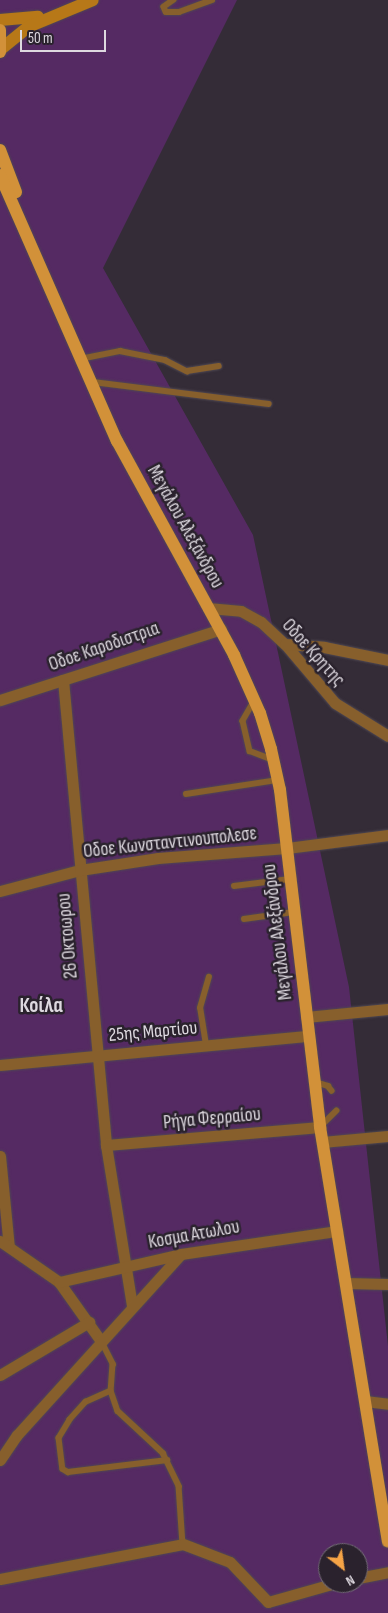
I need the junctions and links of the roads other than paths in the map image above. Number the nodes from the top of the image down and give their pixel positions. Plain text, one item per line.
1 (94, 0) edge
2 (174, 0) edge
3 (212, 0) edge
4 (50, 15) junction
5 (0, 20) edge
6 (0, 30) edge
7 (1, 50) edge
8 (0, 150) edge
9 (0, 175) edge
10 (28, 236) junction
11 (80, 359) junction
12 (219, 366) dead end
13 (90, 382) junction
14 (269, 404) dead end
15 (208, 608) junction
16 (221, 629) junction
17 (285, 644) junction
18 (388, 660) edge
19 (63, 680) junction
20 (0, 700) edge
21 (255, 700) junction
22 (388, 736) edge
23 (274, 760) junction
24 (278, 780) junction
25 (186, 794) dead end
26 (388, 835) edge
27 (287, 848) junction
28 (80, 870) junction
29 (290, 879) junction
30 (234, 886) dead end
31 (0, 891) edge
32 (294, 912) junction
33 (244, 919) dead end
34 (209, 977) dead end
35 (388, 1009) edge
36 (306, 1017) junction
37 (309, 1036) junction
38 (206, 1045) junction
39 (96, 1054) junction
40 (0, 1065) edge
41 (315, 1082) junction
42 (332, 1091) dead end
43 (336, 1111) dead end
44 (320, 1127) junction
45 (388, 1136) edge
46 (322, 1142) junction
47 (106, 1145) junction
48 (0, 1156) edge
49 (337, 1231) junction
50 (5, 1244) edge
51 (181, 1254) junction
52 (124, 1265) junction
53 (59, 1282) junction
54 (346, 1284) junction
55 (388, 1284) edge
56 (132, 1306) junction
57 (89, 1322) junction
58 (101, 1341) junction
59 (0, 1375) edge
60 (111, 1391) junction
61 (365, 1401) junction
62 (388, 1404) edge
63 (0, 1460) edge
64 (167, 1460) junction
65 (386, 1521) edge
66 (388, 1541) edge
67 (184, 1544) junction
68 (388, 1572) edge
69 (368, 1576) edge
70 (0, 1579) edge
71 (318, 1588) edge

1 - 4 main road
2 - 3 lane
4 - 5 main road
4 - 7 main road
6 - 7 main road
8 - 10 main road
9 - 10 main road
10 - 11 main road, Μεγάλου Αλεξάνδρου
11 - 12 lane
11 - 13 main road, Μεγάλου Αλεξάνδρου
13 - 14 lane
13 - 15 main road, Μεγάλου Αλεξάνδρου
15 - 16 main road, Μεγάλου Αλεξάνδρου
15 - 17 street, Oδοε Κρητης
16 - 19 street, Oδοε Καροδιστρια
16 - 21 main road, Μεγάλου Αλεξάνδρου
17 - 18 street
17 - 22 street, Oδοε Κρητης
19 - 20 street, Oδοε Καροδιστρια
19 - 28 street, 26 Οκτοωρου
21 - 23 main road, Μεγάλου Αλεξάνδρου
21 - 23 lane
23 - 24 main road, Μεγάλου Αλεξάνδρου
24 - 25 lane
24 - 27 main road, Μεγάλου Αλεξάνδρου
26 - 27 street, Oδοε Κωνσταντινουπολεσε
27 - 28 street, Oδοε Κωνσταντινουπολεσε
27 - 29 main road, Μεγάλου Αλεξάνδρου
28 - 31 street, Oδοε Κωνσταντινουπολεσε
28 - 39 street, 26 Οκτοωρου
29 - 30 lane
29 - 32 main road, Μεγάλου Αλεξάνδρου
32 - 33 lane
32 - 36 main road, Μεγάλου Αλεξάνδρου
34 - 38 lane
35 - 36 street
36 - 37 main road, Μεγάλου Αλεξάνδρου
37 - 38 street, 25ης Μαρτίου
37 - 41 main road, Μεγάλου Αλεξάνδρου
38 - 39 street, 25ης Μαρτίου
39 - 40 street, 25ης Μαρτίου
39 - 47 street, 26 Οκτοωρου
41 - 42 lane
41 - 44 main road, Μεγάλου Αλεξάνδρου
43 - 44 lane
44 - 46 main road, Μεγάλου Αλεξάνδρου
44 - 47 street, Ρήγα Φερραίου
45 - 46 street
46 - 49 main road, Μεγάλου Αλεξάνδρου
47 - 52 street, 26 Οκτοωρου
48 - 50 street
49 - 51 street, Κοσμα Ατωλου
49 - 54 main road, Μεγάλου Αλεξάνδρου
50 - 53 street
51 - 52 street, Κοσμα Ατωλου
51 - 56 street
52 - 53 street, Κοσμα Ατωλου
52 - 56 street, 26 Οκτοωρου
53 - 57 street
54 - 55 street
54 - 61 main road, Μεγάλου Αλεξάνδρου
56 - 58 street
57 - 58 street
57 - 59 street
58 - 60 lane
58 - 63 street
60 - 64 lane
60 - 64 lane
61 - 62 street
61 - 65 main road, Μεγάλου Αλεξάνδρου
64 - 67 lane
65 - 66 main road, Μεγάλου Αλεξάνδρου
67 - 70 street
67 - 71 street
68 - 69 street

